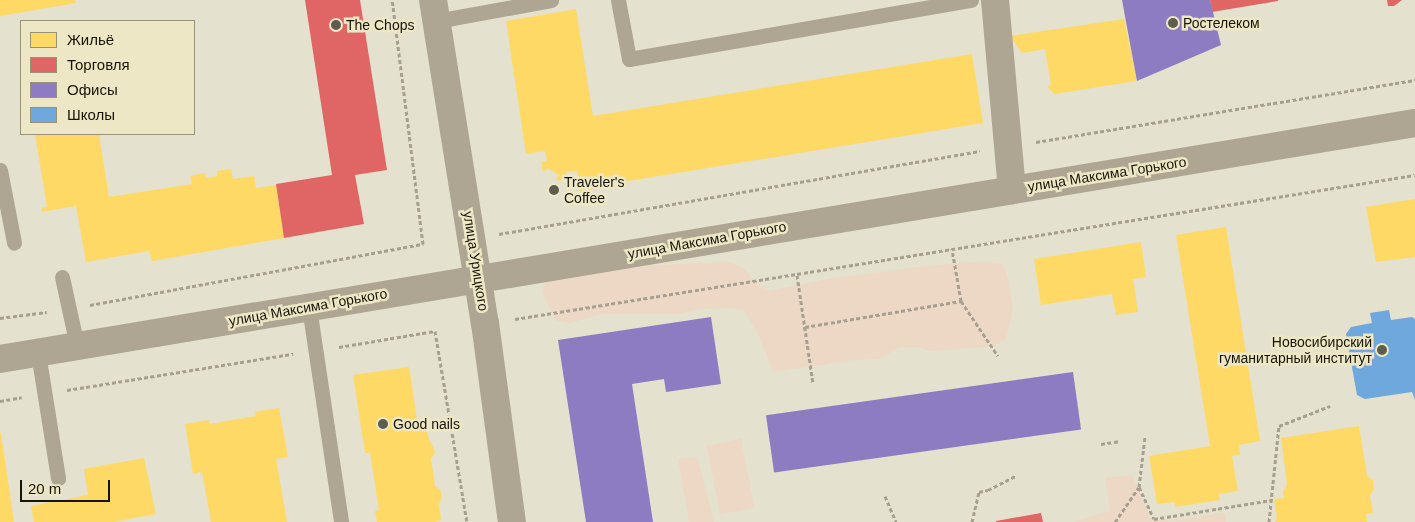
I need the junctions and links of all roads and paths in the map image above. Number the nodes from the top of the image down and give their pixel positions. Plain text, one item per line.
1 (392, 0) edge
2 (551, 0) edge
3 (618, 0) edge
4 (971, 0) edge
5 (995, 0) edge
6 (435, 10) edge
7 (1415, 80) edge
8 (1415, 123) edge
9 (1009, 146) junction
10 (0, 170) edge
11 (1415, 175) edge
12 (1012, 190) junction
13 (497, 225) dead end
14 (14, 243) dead end
15 (952, 250) junction
16 (797, 275) junction
17 (62, 277) dead end
18 (478, 279) junction
19 (961, 301) junction
20 (309, 307) junction
21 (69, 309) junction
22 (0, 318) edge
23 (512, 319) dead end
24 (804, 327) junction
25 (77, 346) junction
26 (315, 350) junction
27 (38, 353) junction
28 (998, 356) dead end
29 (0, 359) edge
30 (813, 384) dead end
31 (44, 394) junction
32 (0, 401) edge
33 (1330, 406) dead end
34 (1145, 438) dead end
35 (1119, 442) dead end
36 (1101, 444) dead end
37 (1016, 476) dead end
38 (58, 478) dead end
39 (1139, 487) junction
40 (885, 496) dead end
41 (1271, 500) junction
42 (341, 522) edge
43 (467, 522) edge
44 (512, 522) edge
45 (896, 522) edge
46 (972, 522) edge
47 (1115, 522) edge
48 (1269, 522) edge

1 - 21 path
2 - 6 lane
3 - 4 lane
5 - 9 street
6 - 18 street, улица Урицкого
7 - 9 path
8 - 12 street, улица Максима Горького
9 - 12 street
9 - 13 path
10 - 14 lane
11 - 15 path
12 - 18 street, улица Максима Горького
15 - 16 path
15 - 19 path
16 - 23 path
16 - 24 path
17 - 21 lane
18 - 20 street, улица Максима Горького
18 - 44 street, улица Урицкого
19 - 24 path
19 - 28 path
20 - 25 street, улица Максима Горького
20 - 26 lane
21 - 22 path
21 - 25 lane
24 - 30 path
25 - 27 street, улица Максима Горького
26 - 31 path
26 - 42 lane
26 - 43 path
27 - 29 street, улица Максима Горького
27 - 31 lane
31 - 32 path
31 - 38 lane
33 - 41 path
34 - 39 path
35 - 36 path
37 - 46 path
39 - 41 path
39 - 47 path
40 - 45 path
41 - 48 path

